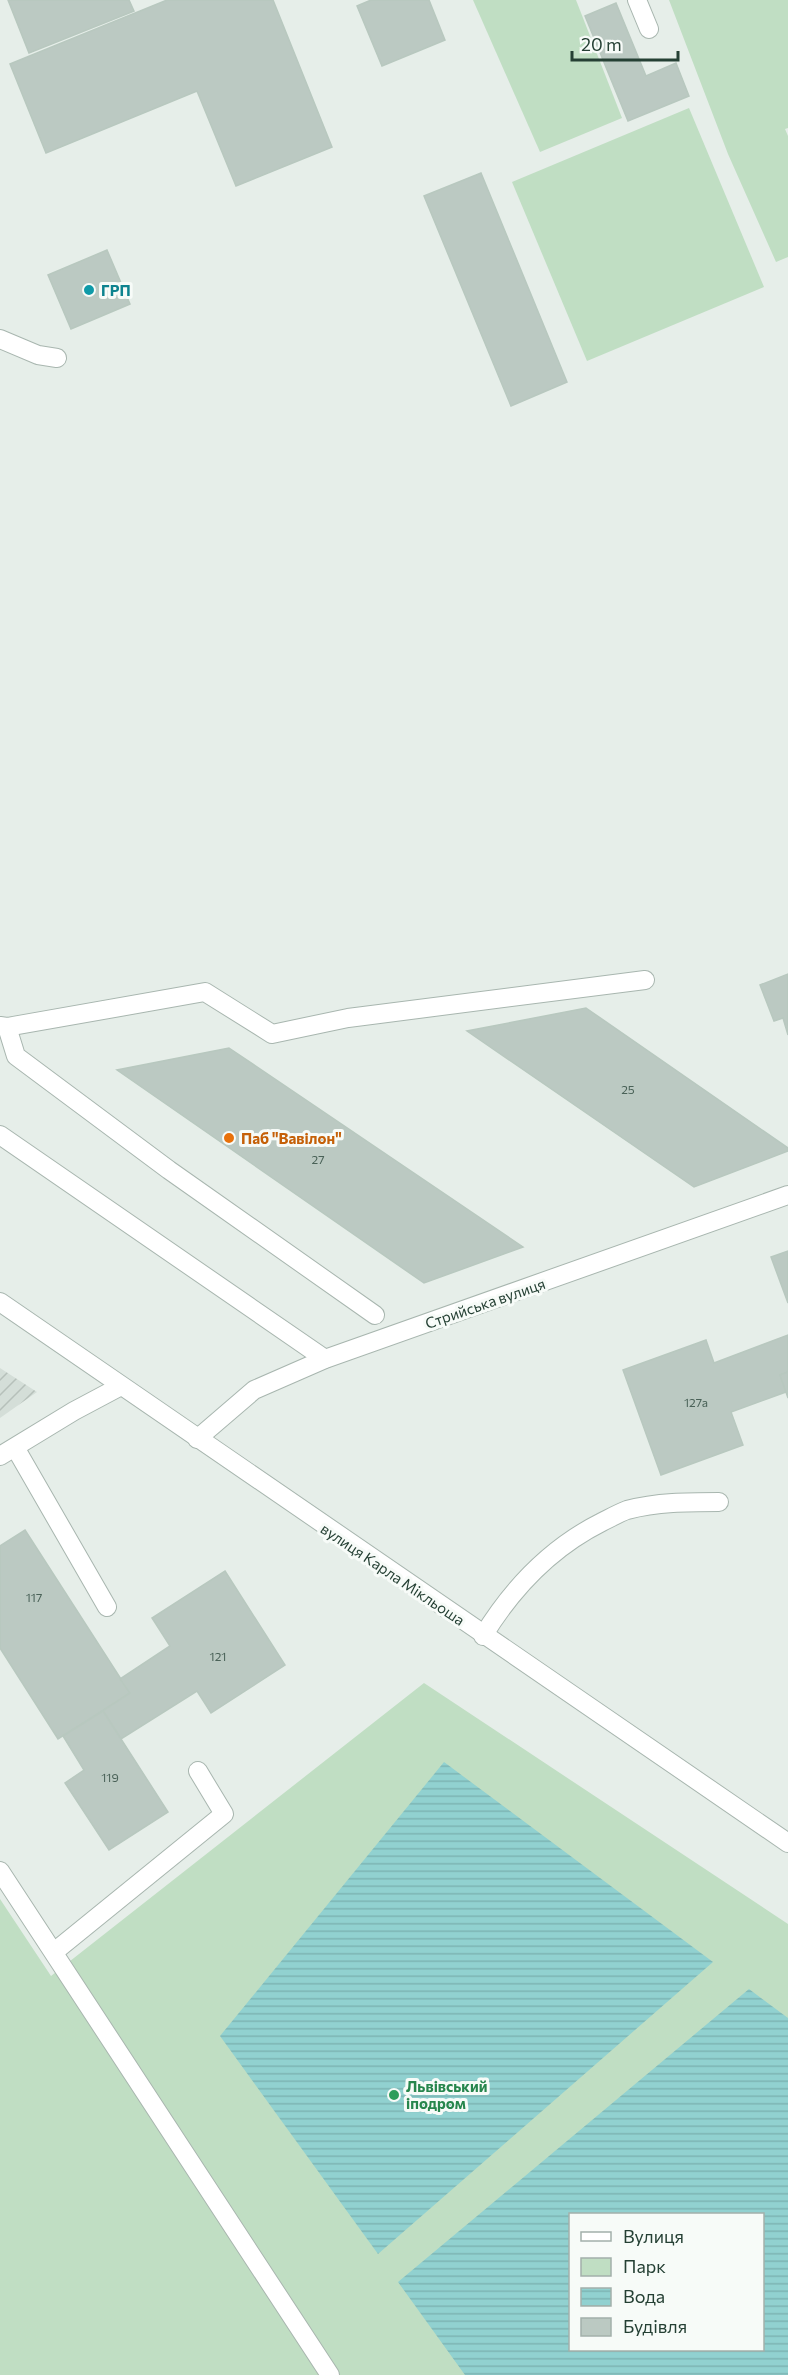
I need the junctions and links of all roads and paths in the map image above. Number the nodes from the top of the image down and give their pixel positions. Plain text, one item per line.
1 (637, 0) edge
2 (649, 29) dead end
3 (0, 339) edge
4 (57, 358) dead end
5 (645, 980) dead end
6 (4, 1027) edge
7 (0, 1135) edge
8 (788, 1195) edge
9 (0, 1302) edge
10 (375, 1315) dead end
11 (325, 1359) junction
12 (121, 1386) junction
13 (197, 1439) junction
14 (8, 1453) edge
15 (719, 1502) dead end
16 (107, 1607) dead end
17 (483, 1636) junction
18 (198, 1771) dead end
19 (788, 1844) edge
20 (0, 1871) edge
21 (54, 1952) junction
22 (330, 2375) edge

1 - 2 street
3 - 4 street
5 - 6 street
6 - 10 street
7 - 11 street
8 - 11 street, Стрийська вулиця
9 - 12 street, вулиця Карла Мікльоша
11 - 13 street, Стрийська вулиця
12 - 13 street, вулиця Карла Мікльоша
12 - 14 street
13 - 17 street, вулиця Карла Мікльоша
14 - 16 street
15 - 17 street
17 - 19 street, вулиця Карла Мікльоша
18 - 21 street
20 - 21 street
21 - 22 street

